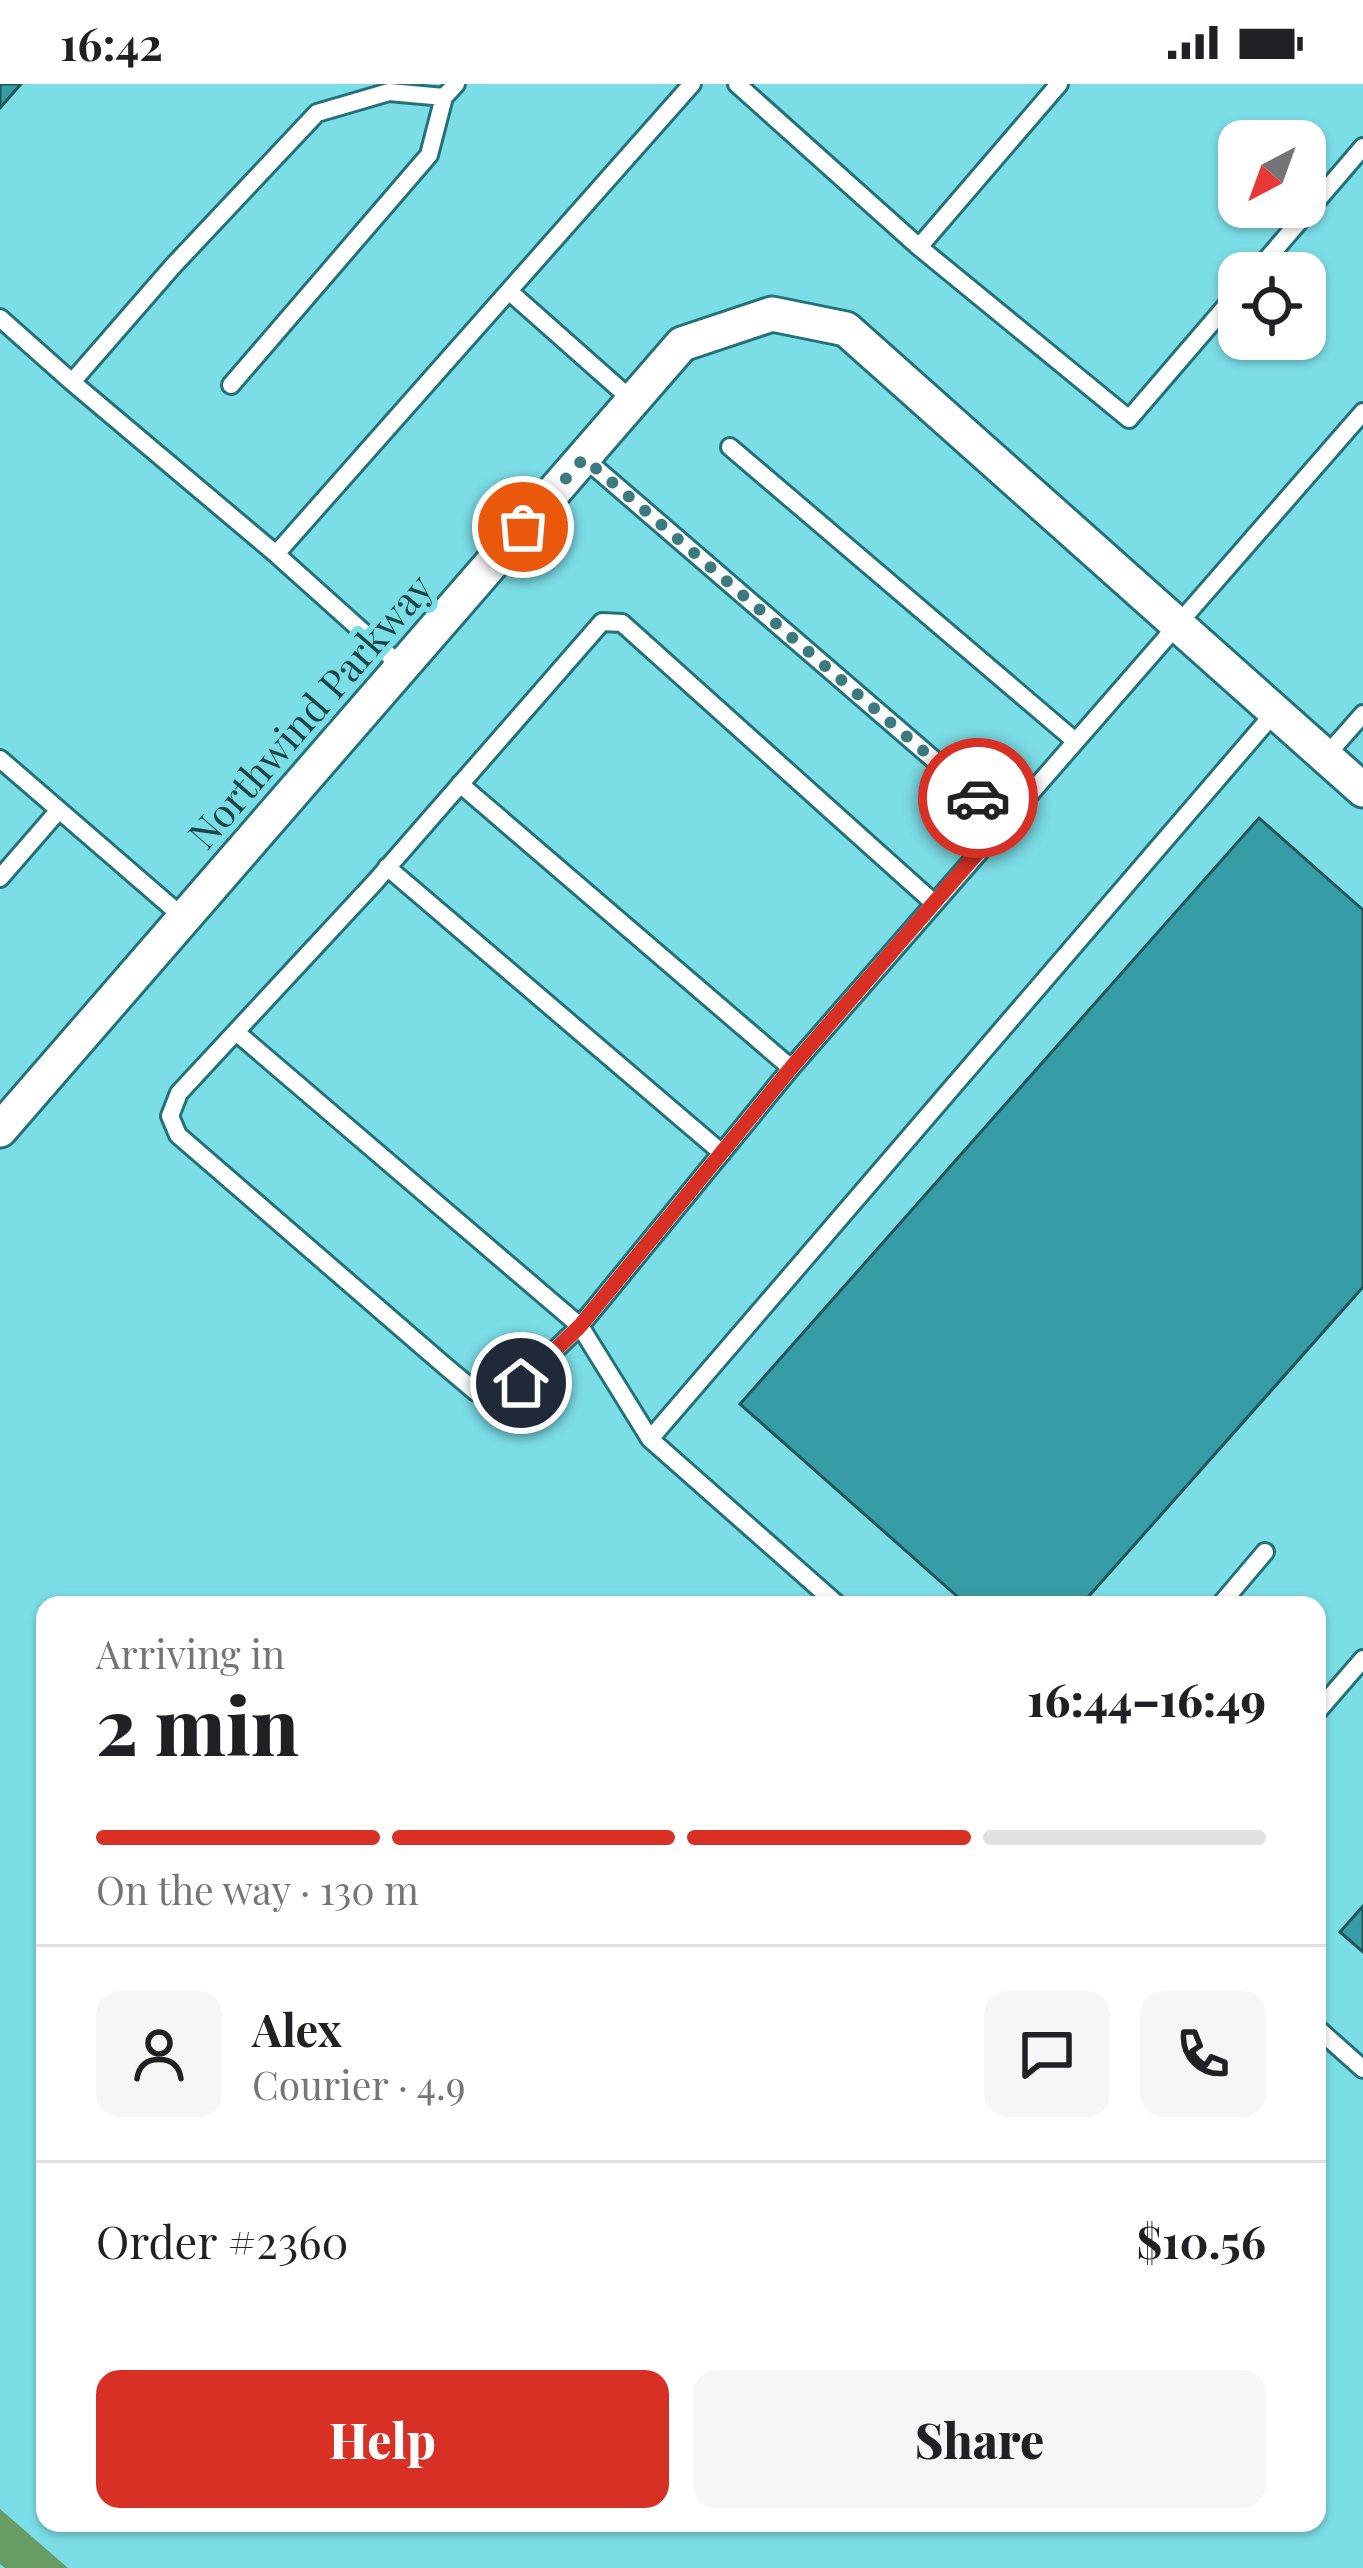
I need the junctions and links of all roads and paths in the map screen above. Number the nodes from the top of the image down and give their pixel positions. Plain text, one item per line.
1 (692, 84) edge
2 (737, 84) edge
3 (1059, 84) edge
4 (450, 90) edge
5 (1363, 147) edge
6 (919, 247) junction
7 (1273, 252) edge
8 (510, 292) junction
9 (1218, 315) edge
10 (0, 318) edge
11 (72, 382) junction
12 (231, 385) dead end
13 (632, 401) junction
14 (1363, 412) edge
15 (730, 447) dead end
16 (584, 458) junction
17 (276, 554) junction
18 (1175, 623) junction
19 (402, 667) junction
20 (1275, 712) junction
21 (1363, 714) edge
22 (1074, 740) junction
23 (1325, 757) junction
24 (0, 759) edge
25 (460, 784) junction
26 (1363, 790) edge
27 (59, 810) junction
28 (1005, 821) junction
29 (387, 867) junction
30 (0, 878) edge
31 (934, 903) junction
32 (184, 918) junction
33 (236, 1032) junction
34 (791, 1068) junction
35 (0, 1130) edge
36 (722, 1153) junction
37 (580, 1326) junction
38 (650, 1439) junction
39 (1265, 1552) dead end
40 (828, 1596) edge
41 (1228, 1596) edge
42 (1363, 1659) edge
43 (1326, 1702) edge
44 (1326, 2036) edge
45 (1363, 2069) edge

1 - 8 lane
2 - 6 lane
3 - 6 lane
4 - 11 lane
4 - 12 lane
5 - 7 lane
6 - 9 lane
8 - 13 lane
8 - 17 lane
10 - 11 lane
11 - 17 lane
13 - 16 street, Northwind Parkway
13 - 18 street, Northwind Parkway
14 - 18 lane
15 - 22 lane
16 - 19 street, Northwind Parkway
16 - 28 lane
17 - 19 lane
18 - 20 street, Northwind Parkway
18 - 22 lane
19 - 32 street, Northwind Parkway
20 - 23 street, Northwind Parkway
20 - 38 lane
21 - 23 lane
22 - 28 lane
23 - 26 street, Northwind Parkway
24 - 27 lane
25 - 29 lane
25 - 31 lane
25 - 34 lane
27 - 30 lane
27 - 32 lane
28 - 31 lane
29 - 33 lane
29 - 36 lane
31 - 34 lane
32 - 35 street, Northwind Parkway
33 - 37 lane
33 - 37 lane
34 - 36 lane
36 - 37 lane
37 - 38 lane
38 - 40 lane
39 - 41 lane
42 - 43 lane
44 - 45 lane

